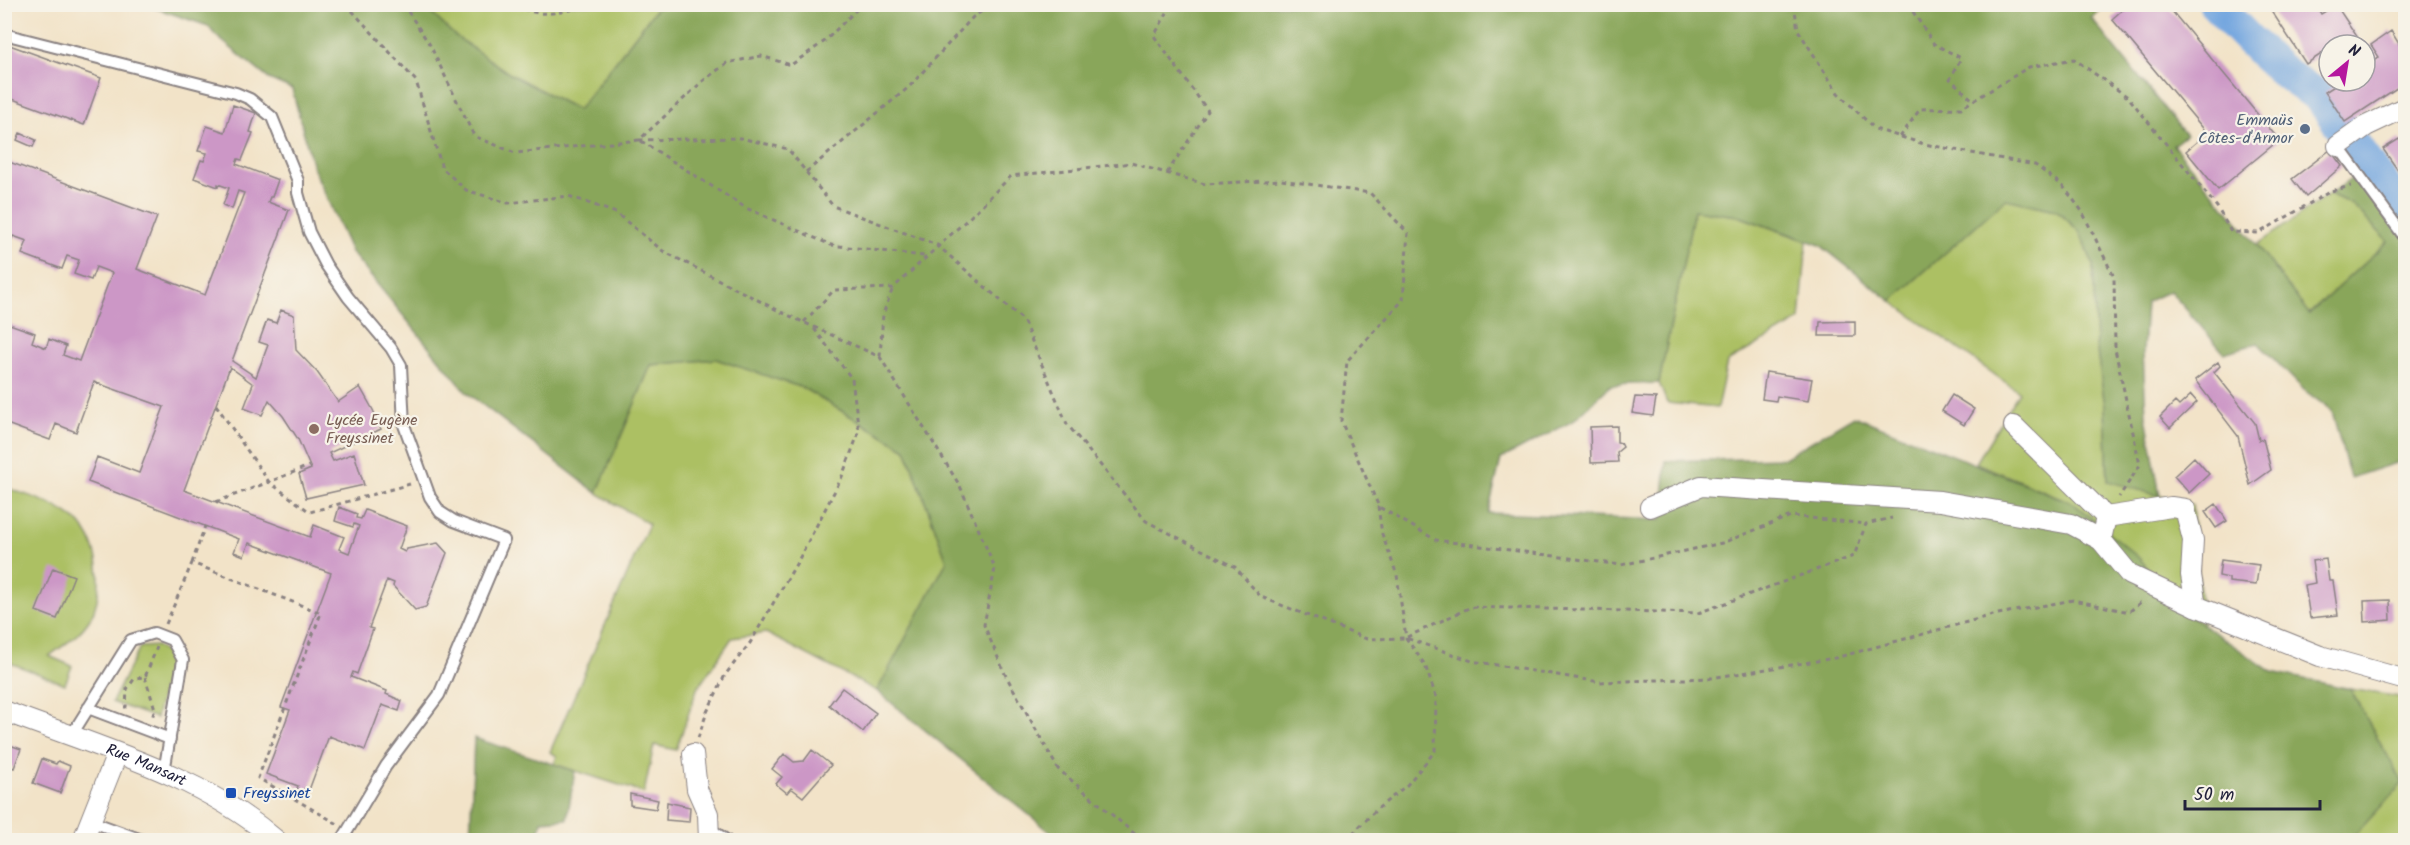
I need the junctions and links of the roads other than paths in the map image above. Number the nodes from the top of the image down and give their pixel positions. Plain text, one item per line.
1 (4, 34) edge
2 (2406, 107) edge
3 (2338, 146) joint
4 (2406, 239) edge
5 (2014, 426) dead end
6 (1650, 507) dead end
7 (2106, 517) junction
8 (2102, 540) junction
9 (2196, 606) junction
10 (2406, 680) edge
11 (88, 708) junction
12 (4, 711) edge
13 (71, 736) junction
14 (170, 739) junction
15 (117, 754) junction
16 (693, 754) road end
17 (164, 772) junction
18 (90, 821) junction
19 (709, 834) edge
20 (82, 840) edge
21 (142, 840) edge
22 (276, 840) edge
23 (342, 840) edge
24 (726, 840) edge

1 - 23 lane
2 - 3 street
3 - 4 lane
5 - 7 street
6 - 8 street
7 - 8 street
7 - 9 street
8 - 9 street
9 - 10 street
11 - 13 lane
11 - 14 lane
11 - 14 lane
12 - 13 street, Rue Mansart
13 - 15 street, Rue Mansart
14 - 17 lane
15 - 17 street, Rue Mansart
15 - 18 street
16 - 19 street
17 - 22 street, Rue Mansart
18 - 20 street
18 - 21 lane
19 - 24 lane

